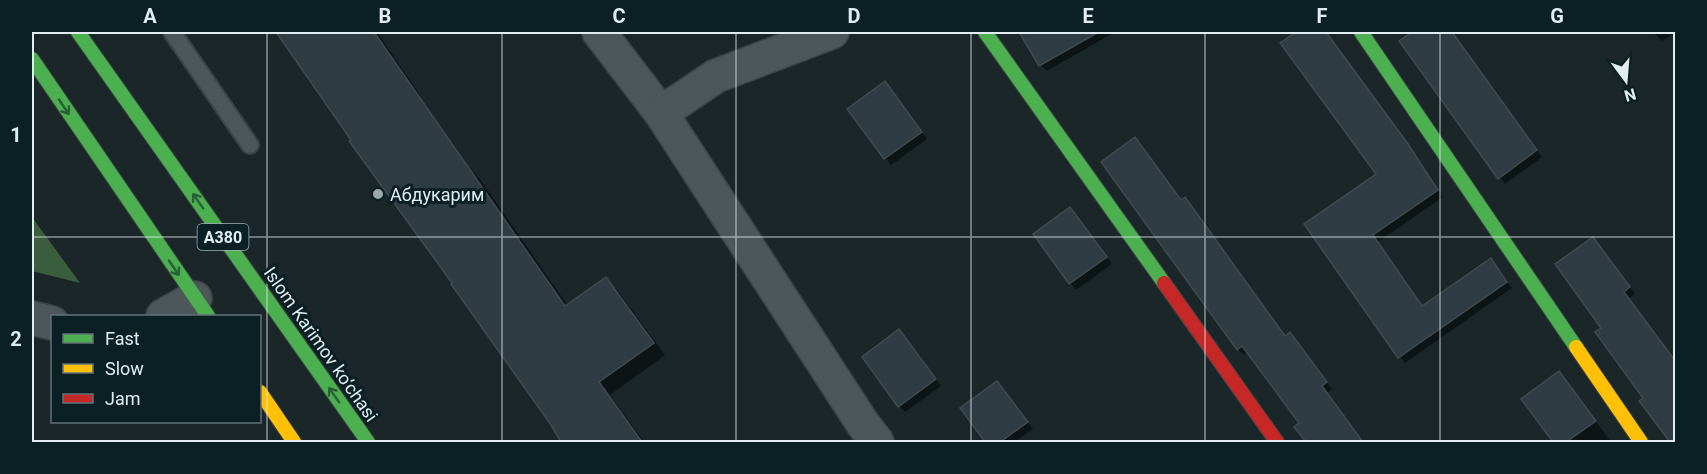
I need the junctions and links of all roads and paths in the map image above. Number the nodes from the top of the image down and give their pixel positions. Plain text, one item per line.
1 (78, 32) edge
2 (172, 32) edge
3 (599, 32) edge
4 (832, 32) edge
5 (985, 32) edge
6 (1361, 32) edge
7 (32, 58) edge
8 (661, 113) junction
9 (250, 145) dead end
10 (201, 307) edge
11 (167, 315) edge
12 (32, 318) edge
13 (51, 323) edge
14 (261, 393) edge
15 (294, 442) edge
16 (368, 442) edge
17 (877, 442) edge
18 (1277, 442) edge
19 (1641, 442) edge

16 -> 1 main road, Islom Karimov ko‘chasi / A380
2 - 9 lane
3 - 8 street
4 - 8 street
5 - 18 main road
6 - 19 main road
7 -> 10 main road
8 - 17 street
10 - 11 street
12 - 13 street
14 - 15 main road

